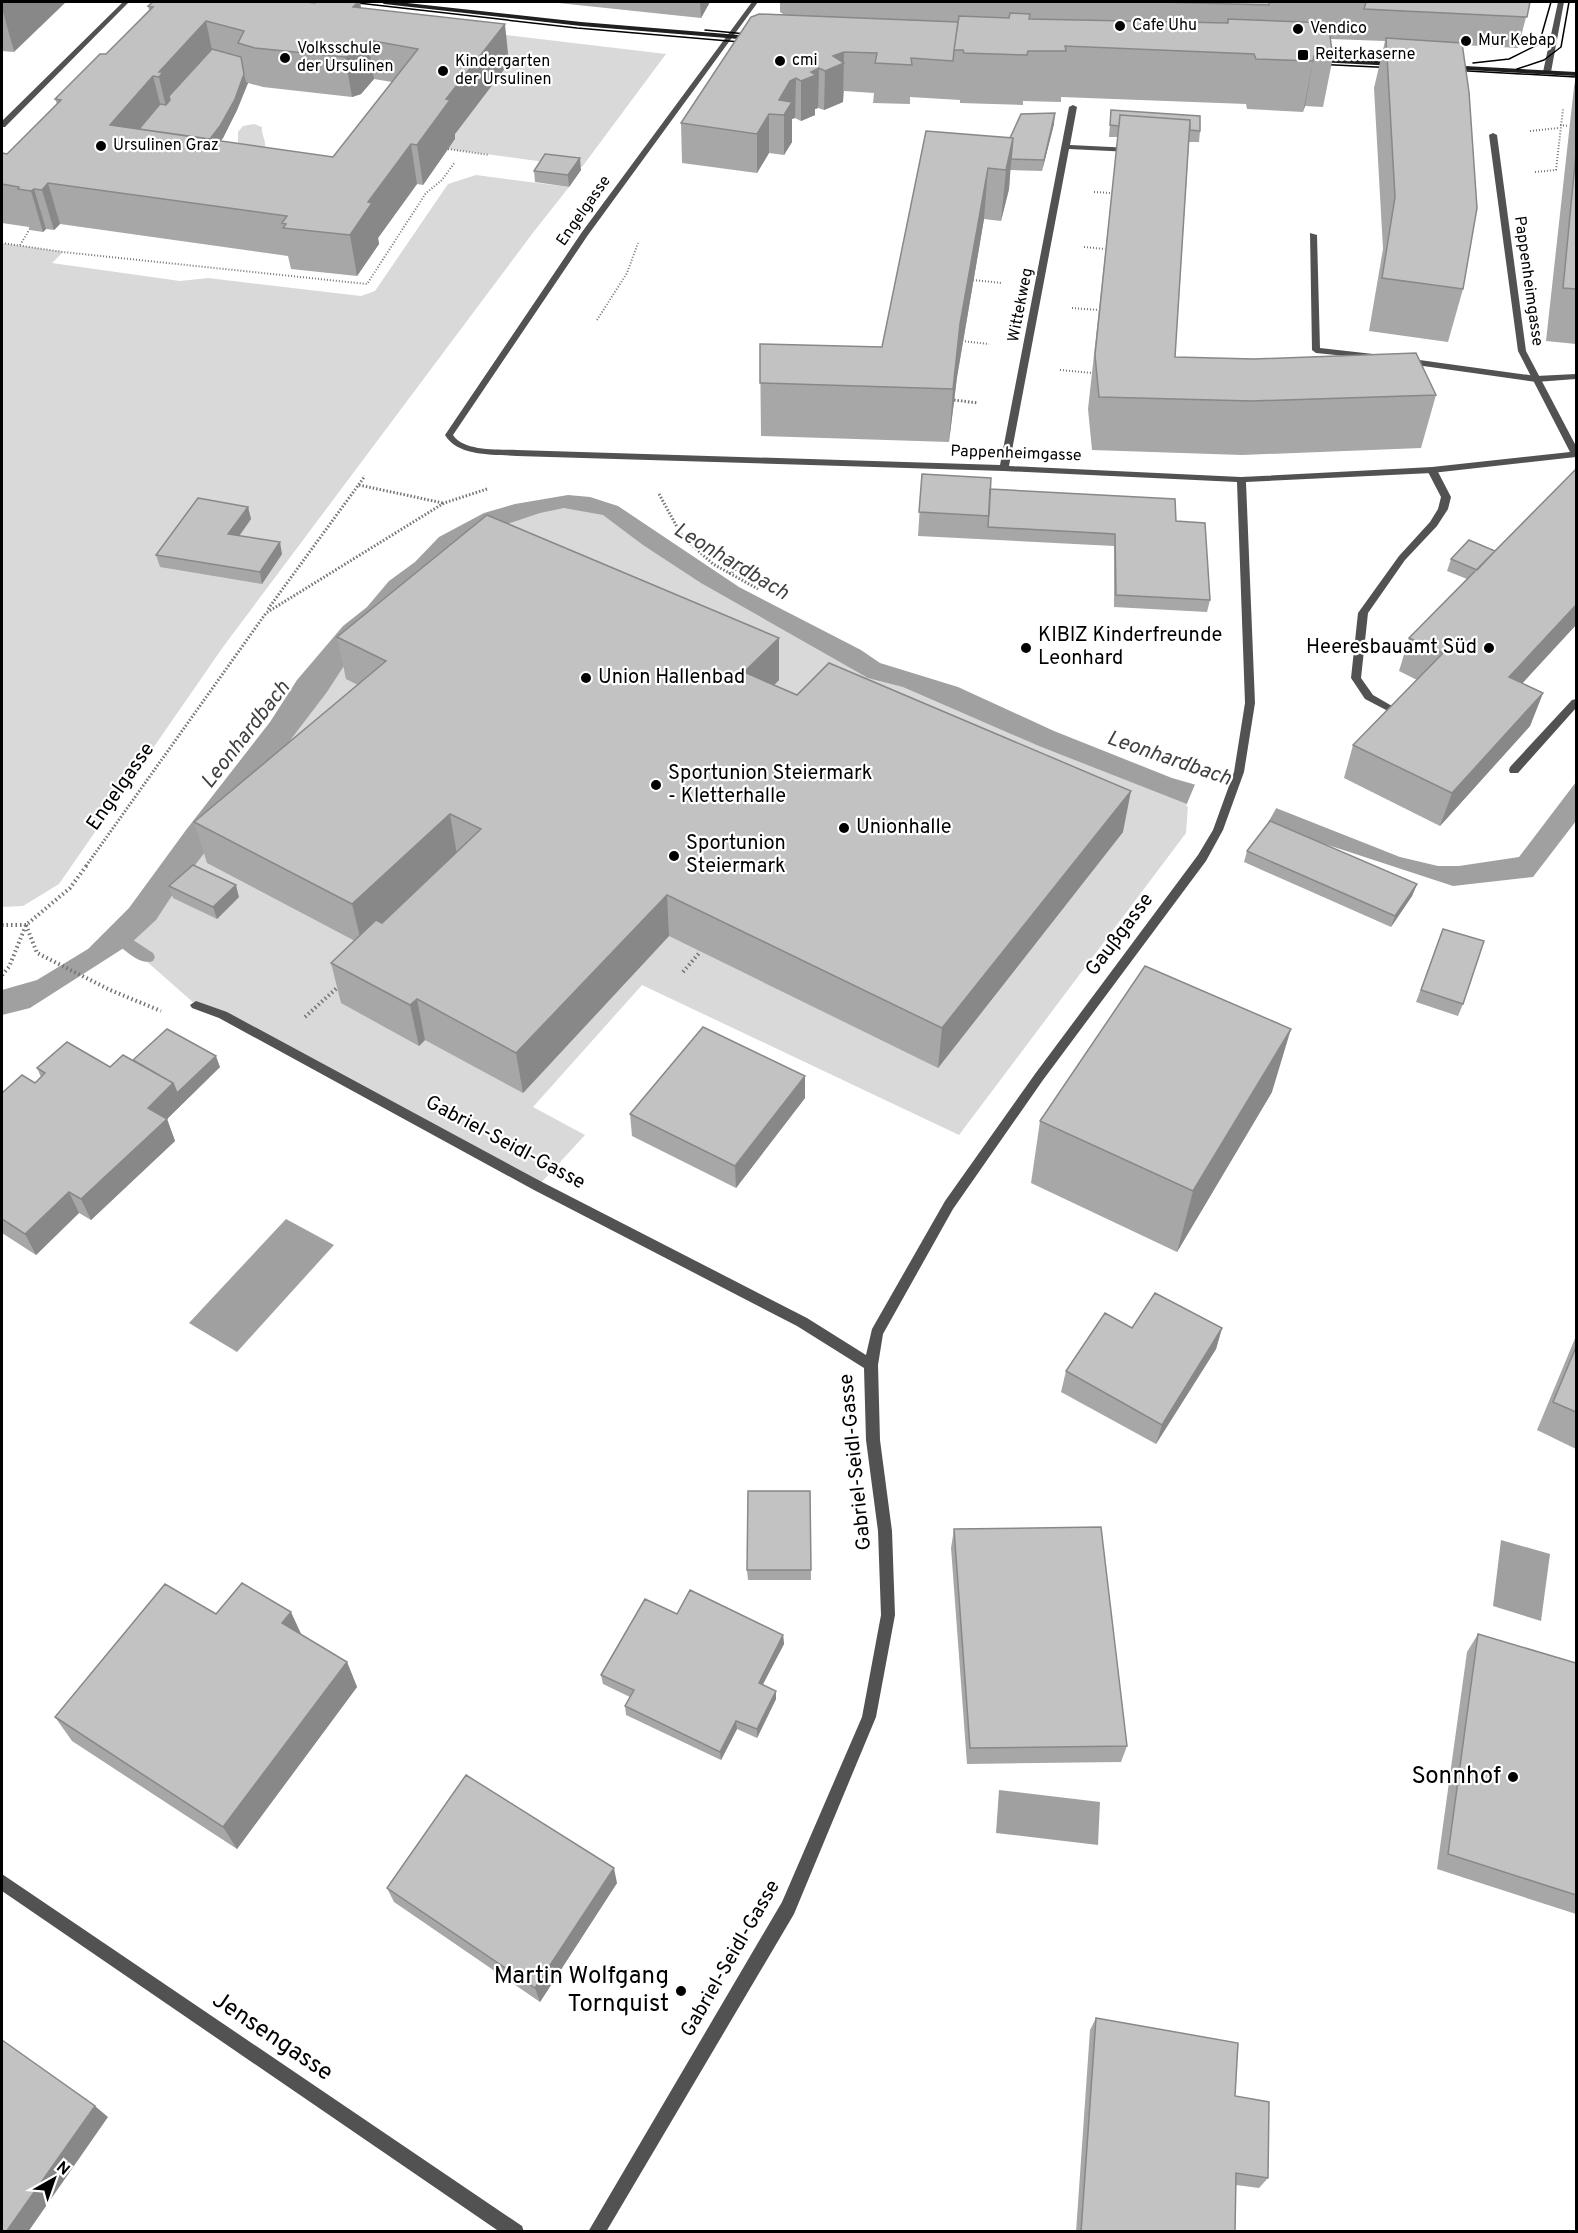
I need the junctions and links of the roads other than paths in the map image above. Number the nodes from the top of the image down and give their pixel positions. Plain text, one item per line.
1 (126, 2) edge
2 (384, 2) edge
3 (755, 2) edge
4 (1561, 2) edge
5 (730, 37) junction
6 (759, 39) edge
7 (1310, 60) edge
8 (1409, 65) edge
9 (1441, 66) edge
10 (1547, 72) junction
11 (1576, 74) edge
12 (1074, 107) edge
13 (2, 124) edge
14 (1493, 135) dead end
15 (1067, 147) junction
16 (1144, 150) edge
17 (1313, 235) dead end
18 (1383, 358) edge
19 (1394, 360) edge
20 (1576, 377) edge
21 (1536, 379) junction
22 (454, 443) joint
23 (1576, 454) edge
24 (1004, 468) junction
25 (1432, 471) junction
26 (1241, 480) junction
27 (1576, 702) edge
28 (1388, 708) edge
29 (1514, 770) dead end
30 (196, 1005) road end
31 (871, 1365) junction
32 (2, 1882) edge
33 (516, 2232) edge
34 (596, 2232) edge

1 - 13 street
2 - 5 main road
3 - 5 street, Engelgasse
4 - 10 street
5 - 6 main road
5 - 22 street, Engelgasse
7 - 8 main road
9 - 10 main road
10 - 11 main road
12 - 15 street, Wittekweg
14 - 21 street, Pappenheimgasse
15 - 16 street
15 - 24 street, Wittekweg
17 - 18 street
19 - 21 street
20 - 21 street
21 - 23 street, Pappenheimgasse
22 - 24 street, Pappenheimgasse
23 - 25 street, Pappenheimgasse
24 - 26 street, Pappenheimgasse
25 - 26 street, Pappenheimgasse
25 - 28 street
26 - 31 street, Gaußgasse
27 - 29 street
30 - 31 street, Gabriel-Seidl-Gasse
31 - 34 street, Gabriel-Seidl-Gasse
32 - 33 street, Jensengasse

